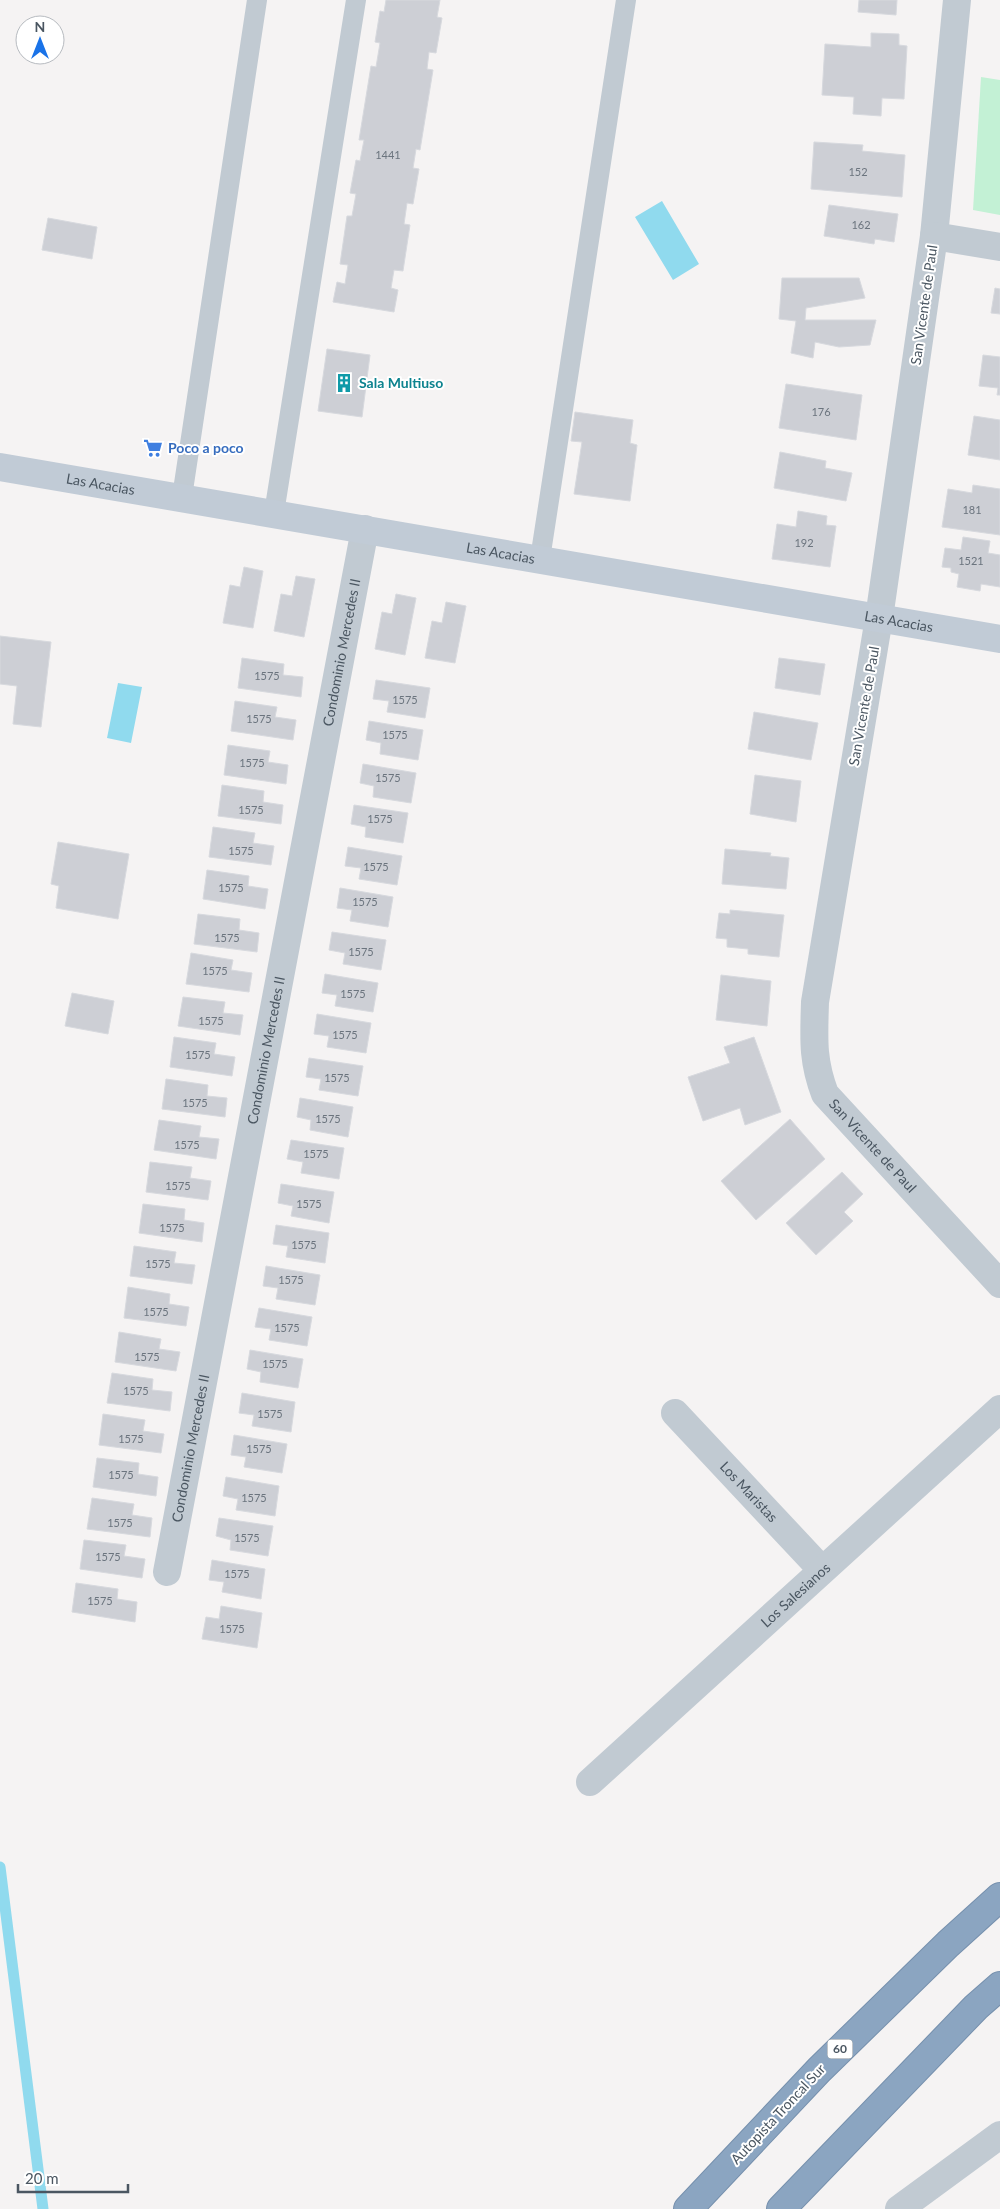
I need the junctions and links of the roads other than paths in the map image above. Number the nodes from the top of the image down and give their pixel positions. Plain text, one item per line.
1 (257, 0) edge
2 (356, 0) edge
3 (626, 0) edge
4 (957, 0) edge
5 (934, 236) junction
6 (1000, 247) edge
7 (0, 467) edge
8 (182, 497) junction
9 (274, 513) junction
10 (365, 529) junction
11 (540, 559) junction
12 (879, 618) junction
13 (1000, 639) edge
14 (1000, 1284) edge
15 (1000, 1409) edge
16 (675, 1413) dead end
17 (822, 1570) junction
18 (167, 1572) dead end
19 (590, 1782) dead end
20 (1000, 1897) edge
21 (1000, 1986) edge
22 (1000, 2135) edge
23 (688, 2209) edge
24 (781, 2209) edge
25 (899, 2209) edge

1 - 8 lane
2 - 9 lane
3 - 11 lane
4 - 5 street, San Vicente de Paul
5 - 6 street
5 - 12 street, San Vicente de Paul
7 - 8 street, Las Acacias
8 - 9 street, Las Acacias
9 - 10 street, Las Acacias
10 - 11 street, Las Acacias
10 - 18 street, Condominio Mercedes II
11 - 12 street, Las Acacias
12 - 13 street, Las Acacias
12 - 14 street, San Vicente de Paul
15 - 17 street, Los Salesianos
16 - 17 street, Los Maristas
17 - 19 street, Los Salesianos
20 - 23 highway, Autopista Troncal Sur / 60
21 - 24 highway
22 - 25 street

